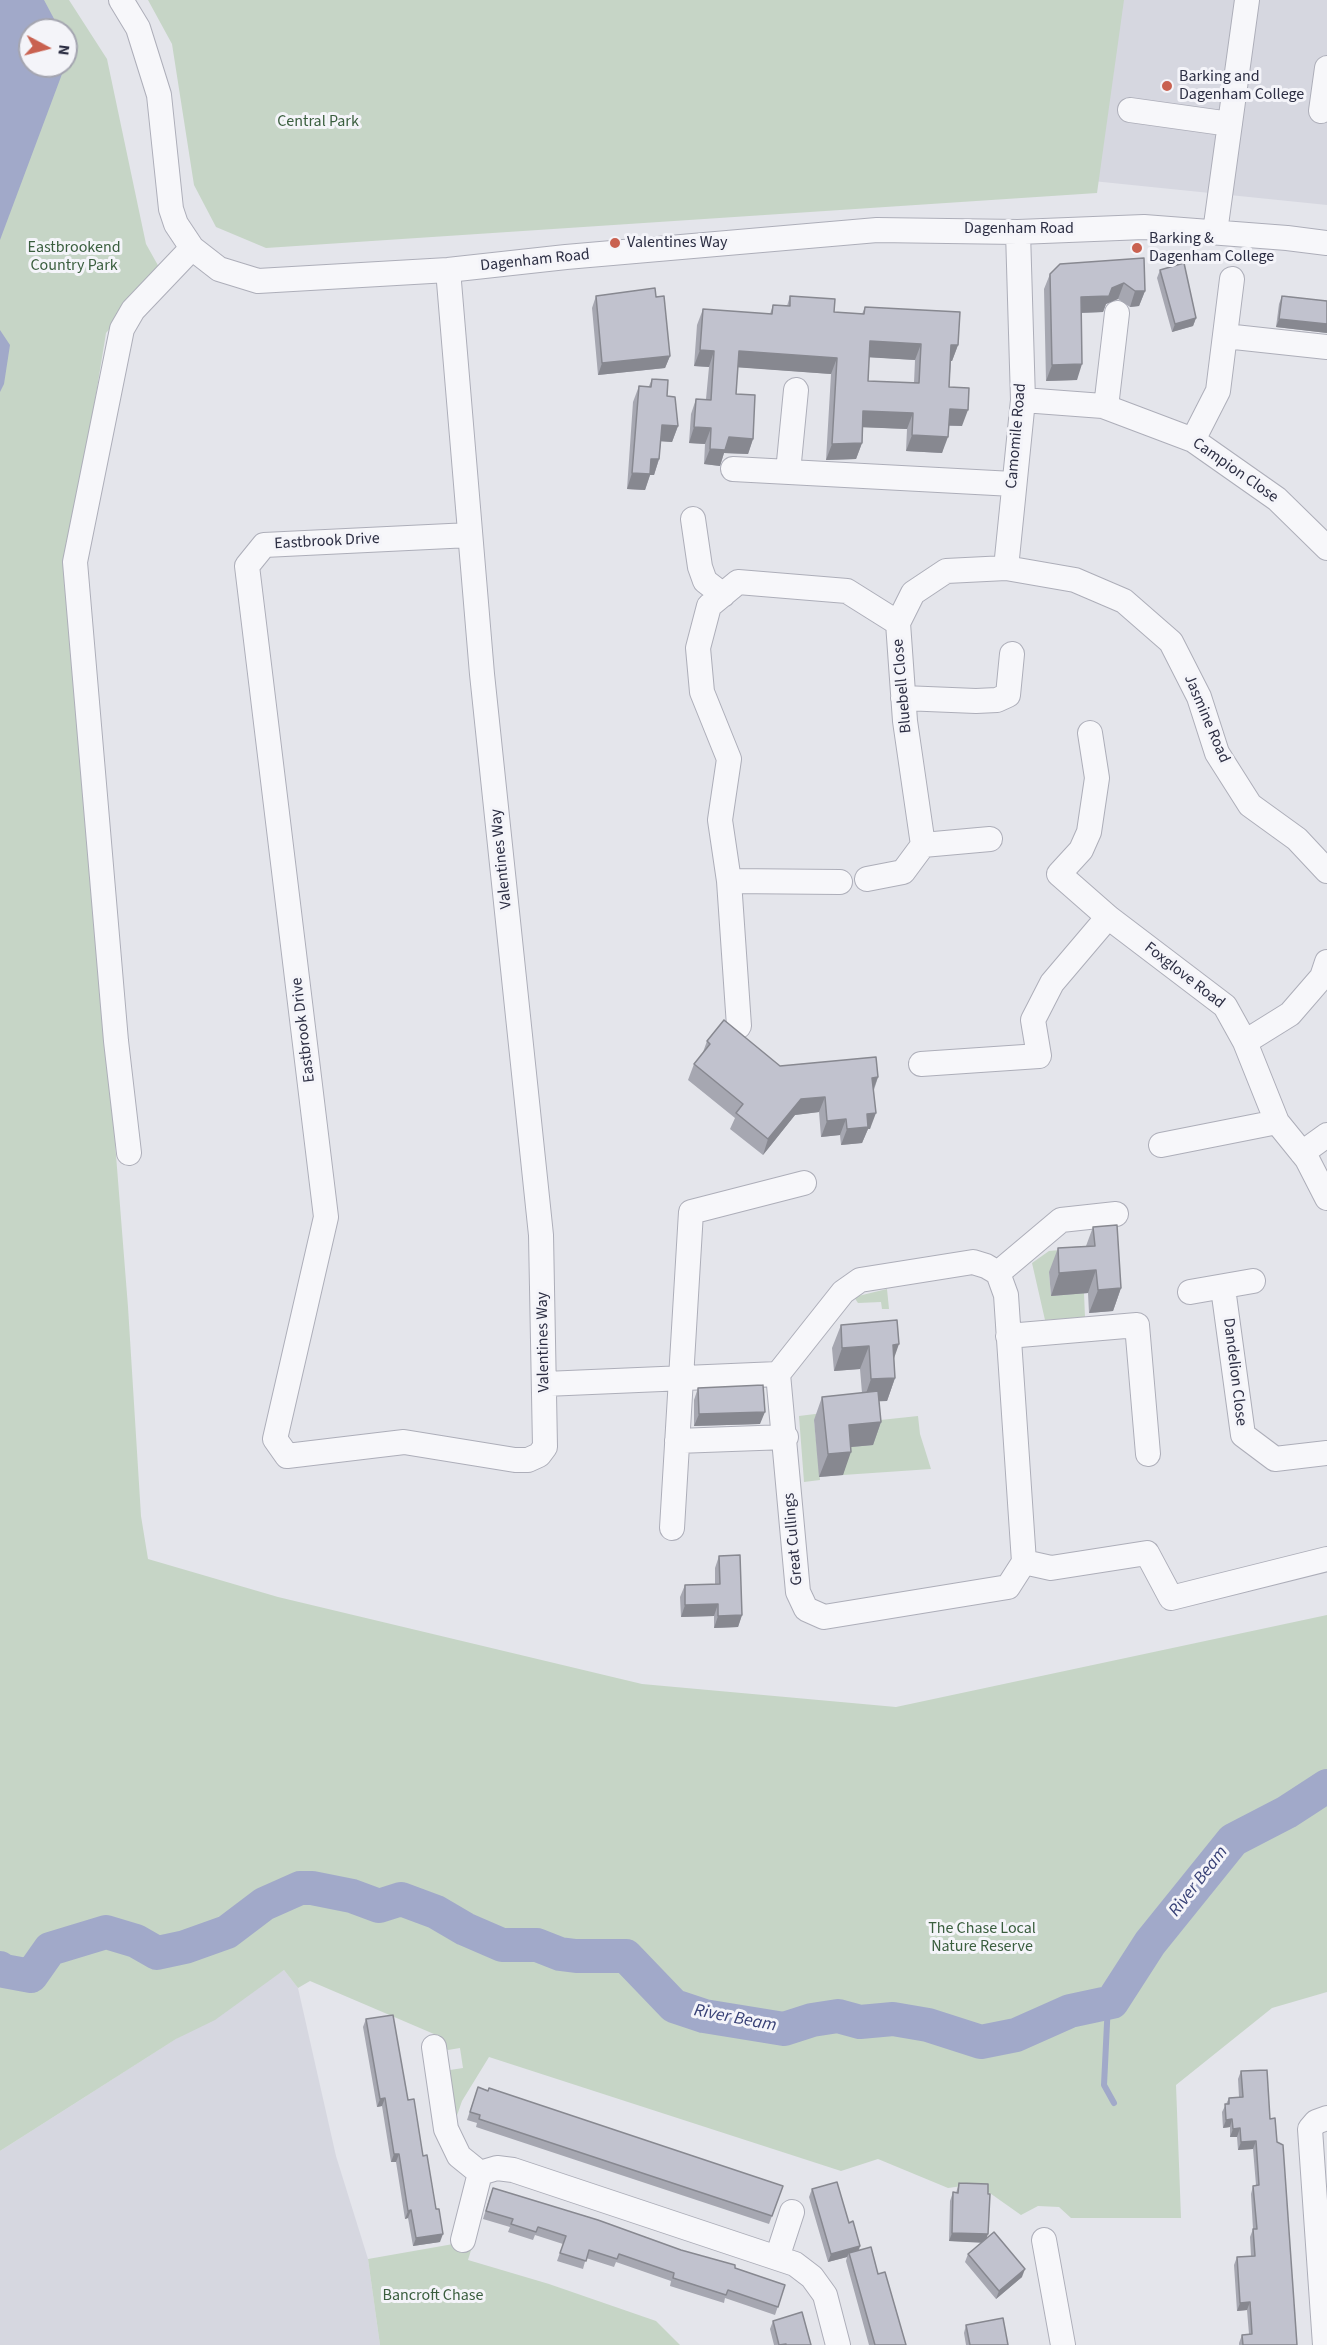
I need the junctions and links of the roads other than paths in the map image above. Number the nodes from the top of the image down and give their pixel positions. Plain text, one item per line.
1 (122, 0) edge
2 (1247, 0) edge
3 (1327, 68) edge
4 (1130, 110) dead end
5 (1321, 111) dead end
6 (1230, 124) junction
7 (1018, 232) junction
8 (1215, 232) junction
9 (1327, 243) edge
10 (192, 248) junction
11 (448, 270) junction
12 (1232, 279) dead end
13 (1117, 313) dead end
14 (1225, 336) junction
15 (1327, 347) edge
16 (796, 390) dead end
17 (1023, 400) junction
18 (1106, 407) junction
19 (1193, 440) junction
20 (733, 469) dead end
21 (788, 472) junction
22 (1013, 484) junction
23 (693, 519) dead end
24 (470, 535) junction
25 (1327, 548) edge
26 (1006, 568) junction
27 (723, 595) junction
28 (898, 623) junction
29 (1012, 654) dead end
30 (903, 698) junction
31 (1090, 733) dead end
32 (990, 839) dead end
33 (923, 845) junction
34 (1327, 871) edge
35 (867, 879) dead end
36 (729, 881) junction
37 (840, 882) dead end
38 (1108, 917) junction
39 (1327, 962) edge
40 (739, 1026) dead end
41 (1245, 1042) junction
42 (921, 1064) dead end
43 (1277, 1122) junction
44 (1327, 1135) edge
45 (1161, 1145) dead end
46 (129, 1153) dead end
47 (1302, 1154) junction
48 (804, 1183) dead end
49 (1327, 1198) edge
50 (1116, 1214) dead end
51 (998, 1273) junction
52 (1253, 1281) dead end
53 (1223, 1288) junction
54 (1190, 1292) dead end
55 (1008, 1336) junction
56 (778, 1374) junction
57 (682, 1380) junction
58 (545, 1384) junction
59 (786, 1437) junction
60 (677, 1442) junction
61 (545, 1447) joint
62 (1327, 1453) edge
63 (1148, 1454) dead end
64 (672, 1528) dead end
65 (1327, 1559) edge
66 (1024, 1562) junction
67 (434, 2047) dead end
68 (1327, 2118) edge
69 (480, 2173) junction
70 (792, 2212) dead end
71 (463, 2240) dead end
72 (1044, 2240) dead end
73 (777, 2258) junction
74 (838, 2345) edge
75 (1063, 2345) edge
76 (1324, 2345) edge

1 - 10 street, Dagenham Road
2 - 6 street
3 - 5 street
4 - 6 street
6 - 8 street
7 - 8 street, Dagenham Road
7 - 11 street, Dagenham Road
7 - 17 street, Camomile Road
8 - 9 street, Dagenham Road
10 - 11 street, Dagenham Road
10 - 46 street
11 - 24 street, Valentines Way
12 - 14 street
13 - 18 street
14 - 15 street
14 - 19 street
16 - 21 street
17 - 18 street, Campion Close
17 - 22 street, Camomile Road
18 - 19 street, Campion Close
19 - 25 street, Campion Close
20 - 21 street
21 - 22 street
22 - 26 street, Camomile Road
23 - 27 street
24 - 58 street, Valentines Way
24 - 61 street, Eastbrook Drive
26 - 28 street, Bluebell Close
26 - 34 street, Jasmine Road
27 - 28 street
27 - 36 street
28 - 30 street, Bluebell Close
29 - 30 street
30 - 33 street, Bluebell Close
31 - 38 street, Foxglove Road
32 - 33 street
33 - 35 street
36 - 37 street
36 - 40 street
38 - 41 street, Foxglove Road
38 - 42 street
39 - 41 street
41 - 43 street, Foxglove Road
43 - 45 street
43 - 47 street, Foxglove Road
44 - 47 street
47 - 49 street, Foxglove Road
48 - 57 street
50 - 51 street
51 - 55 street
51 - 56 street
52 - 53 street
53 - 54 street
53 - 62 street, Dandelion Close
55 - 63 street
55 - 66 street
56 - 57 street
56 - 59 street, Great Cullings
57 - 58 street
57 - 60 street
58 - 61 street, Valentines Way
59 - 60 street
59 - 66 street, Great Cullings
60 - 64 street
65 - 66 street
67 - 69 street
68 - 76 street
69 - 71 street
69 - 73 street
70 - 73 street
72 - 75 street
73 - 74 street

